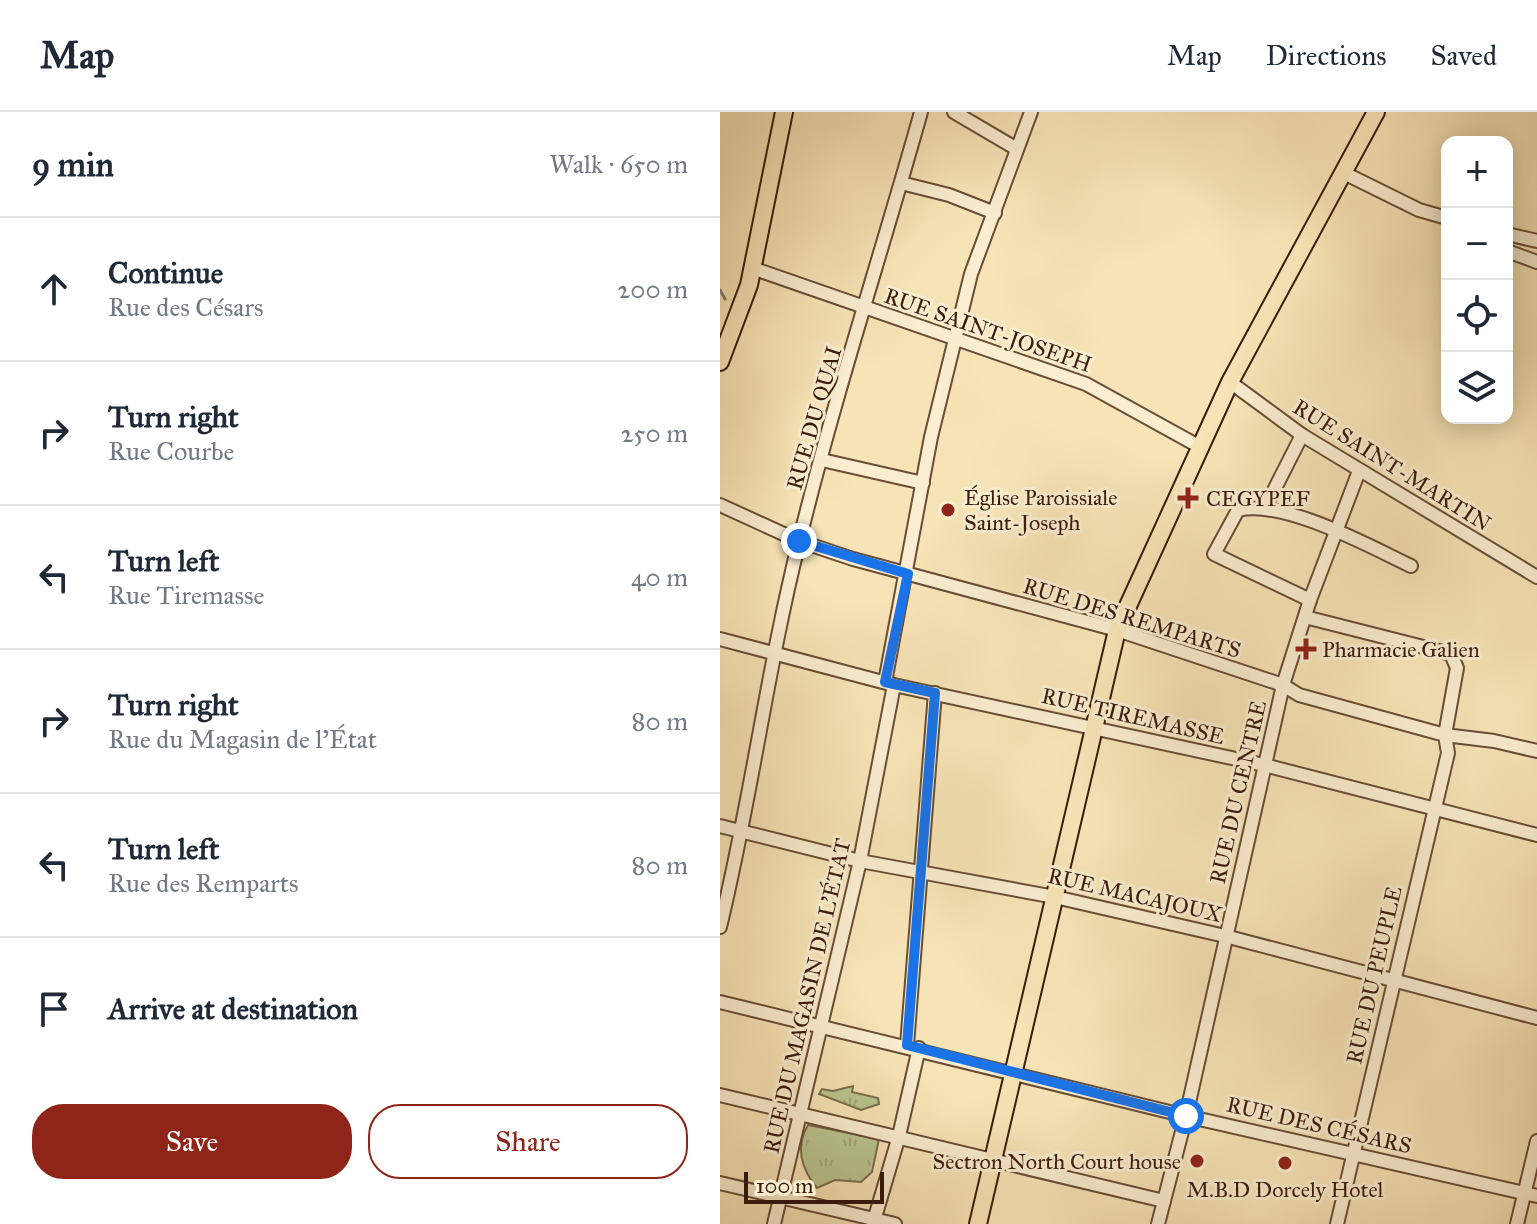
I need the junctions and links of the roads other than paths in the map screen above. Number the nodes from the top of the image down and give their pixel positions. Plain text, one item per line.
1 (784, 112) edge
2 (921, 112) edge
3 (954, 112) edge
4 (1031, 112) edge
5 (1376, 112) edge
6 (1017, 149) junction
7 (1342, 172) junction
8 (901, 183) junction
9 (995, 213) junction
10 (1441, 216) edge
11 (1513, 235) edge
12 (1537, 241) edge
13 (1513, 253) edge
14 (1537, 262) edge
15 (752, 268) junction
16 (866, 309) junction
17 (958, 337) junction
18 (720, 362) edge
19 (1230, 382) junction
20 (1302, 435) junction
21 (1202, 448) junction
22 (822, 460) junction
23 (1359, 471) junction
24 (923, 483) junction
25 (720, 505) edge
26 (1265, 508) junction
27 (1335, 530) junction
28 (799, 541) junction
29 (1411, 566) dead end
30 (908, 574) junction
31 (1537, 577) edge
32 (1310, 600) junction
33 (1305, 617) junction
34 (1117, 630) junction
35 (720, 639) edge
36 (773, 655) junction
37 (889, 683) junction
38 (1283, 685) junction
39 (935, 693) junction
40 (1093, 726) junction
41 (1445, 735) junction
42 (1537, 751) edge
43 (1264, 765) junction
44 (1434, 809) junction
45 (720, 826) edge
46 (744, 831) junction
47 (1537, 835) edge
48 (860, 861) junction
49 (921, 872) junction
50 (1055, 897) junction
51 (720, 927) edge
52 (1225, 936) junction
53 (1393, 981) junction
54 (720, 1002) edge
55 (1537, 1018) edge
56 (820, 1028) junction
57 (913, 1047) junction
58 (1013, 1072) junction
59 (720, 1095) edge
60 (801, 1114) junction
61 (1186, 1116) junction
62 (899, 1136) junction
63 (1537, 1141) edge
64 (1355, 1152) junction
65 (992, 1158) junction
66 (720, 1183) edge
67 (1531, 1194) edge
68 (780, 1197) junction
69 (1164, 1201) junction
70 (874, 1222) edge
71 (774, 1224) edge
72 (895, 1224) edge
73 (978, 1224) edge
74 (1158, 1224) edge
75 (1337, 1224) edge
76 (1517, 1224) edge

1 - 15 main road
2 - 8 street, RUE DU QUAI
3 - 6 street
4 - 6 street
5 - 7 main road
6 - 9 street
7 - 10 street
7 - 19 main road
8 - 9 street
8 - 16 street, RUE DU QUAI
9 - 17 street
11 - 12 street
13 - 14 street
15 - 16 street, RUE SAINT-JOSEPH
15 - 18 main road
16 - 17 street, RUE SAINT-JOSEPH
16 - 22 street, RUE DU QUAI
17 - 21 street, RUE SAINT-JOSEPH
17 - 24 street
19 - 20 street, RUE SAINT-MARTIN
19 - 21 main road
20 - 23 street, RUE SAINT-MARTIN
20 - 26 street
21 - 34 main road
22 - 24 street
22 - 28 street, RUE DU QUAI
23 - 27 street, RUE DU CENTRE
23 - 31 street, RUE SAINT-MARTIN
24 - 30 street
25 - 28 street, RUE DES REMPARTS
26 - 27 street
26 - 32 street
27 - 29 street
27 - 32 street, RUE DU CENTRE
28 - 30 street, RUE DES REMPARTS
28 - 36 street, RUE DU QUAI
30 - 34 street, RUE DES REMPARTS
30 - 37 street
32 - 33 street, RUE DU CENTRE
33 - 38 street, RUE DU CENTRE
33 - 41 street, RUE DU PEUPLE
34 - 38 street, RUE DES REMPARTS
34 - 40 main road
35 - 36 street, RUE TIREMASSE
36 - 37 street, RUE TIREMASSE
36 - 46 street, RUE DU QUAI
37 - 39 street, RUE TIREMASSE
37 - 48 street, RUE DU MAGASIN DE L'ÉTAT
38 - 41 street, RUE DES REMPARTS
38 - 43 street, RUE DU CENTRE
39 - 40 street, RUE TIREMASSE
39 - 49 street
40 - 43 street, RUE TIREMASSE
40 - 50 main road
41 - 42 street, RUE DES REMPARTS
41 - 44 street, RUE DU PEUPLE
43 - 44 street, RUE TIREMASSE
43 - 52 street, RUE DU CENTRE
44 - 47 street, RUE TIREMASSE
44 - 53 street, RUE DU PEUPLE
45 - 46 street, RUE MACAJOUX
46 - 48 street, RUE MACAJOUX
46 - 51 street, RUE DU QUAI
48 - 49 street, RUE MACAJOUX
48 - 56 street, RUE DU MAGASIN DE L'ÉTAT
49 - 50 street, RUE MACAJOUX
49 - 57 street
50 - 52 street, RUE MACAJOUX
50 - 58 main road
52 - 53 street, RUE MACAJOUX
52 - 61 street, RUE DU CENTRE
53 - 55 street, RUE MACAJOUX
53 - 64 street, RUE DU PEUPLE
54 - 56 street, RUE DES CÉSARS
56 - 57 street, RUE DES CÉSARS
56 - 60 street, RUE DU MAGASIN DE L'ÉTAT
57 - 58 street, RUE DES CÉSARS
57 - 62 street
58 - 61 street, RUE DES CÉSARS
58 - 65 main road
59 - 60 street
60 - 62 street
60 - 68 street, RUE DU MAGASIN DE L'ÉTAT
61 - 64 street, RUE DES CÉSARS
61 - 69 street, RUE DU CENTRE
62 - 65 street
62 - 70 street
63 - 67 street
64 - 67 street, RUE DES CÉSARS
64 - 75 street, RUE DU PEUPLE
65 - 69 street
65 - 73 main road
66 - 68 street
67 - 76 street
68 - 70 street
68 - 71 street, RUE DU MAGASIN DE L'ÉTAT
69 - 74 street, RUE DU CENTRE
70 - 72 street

